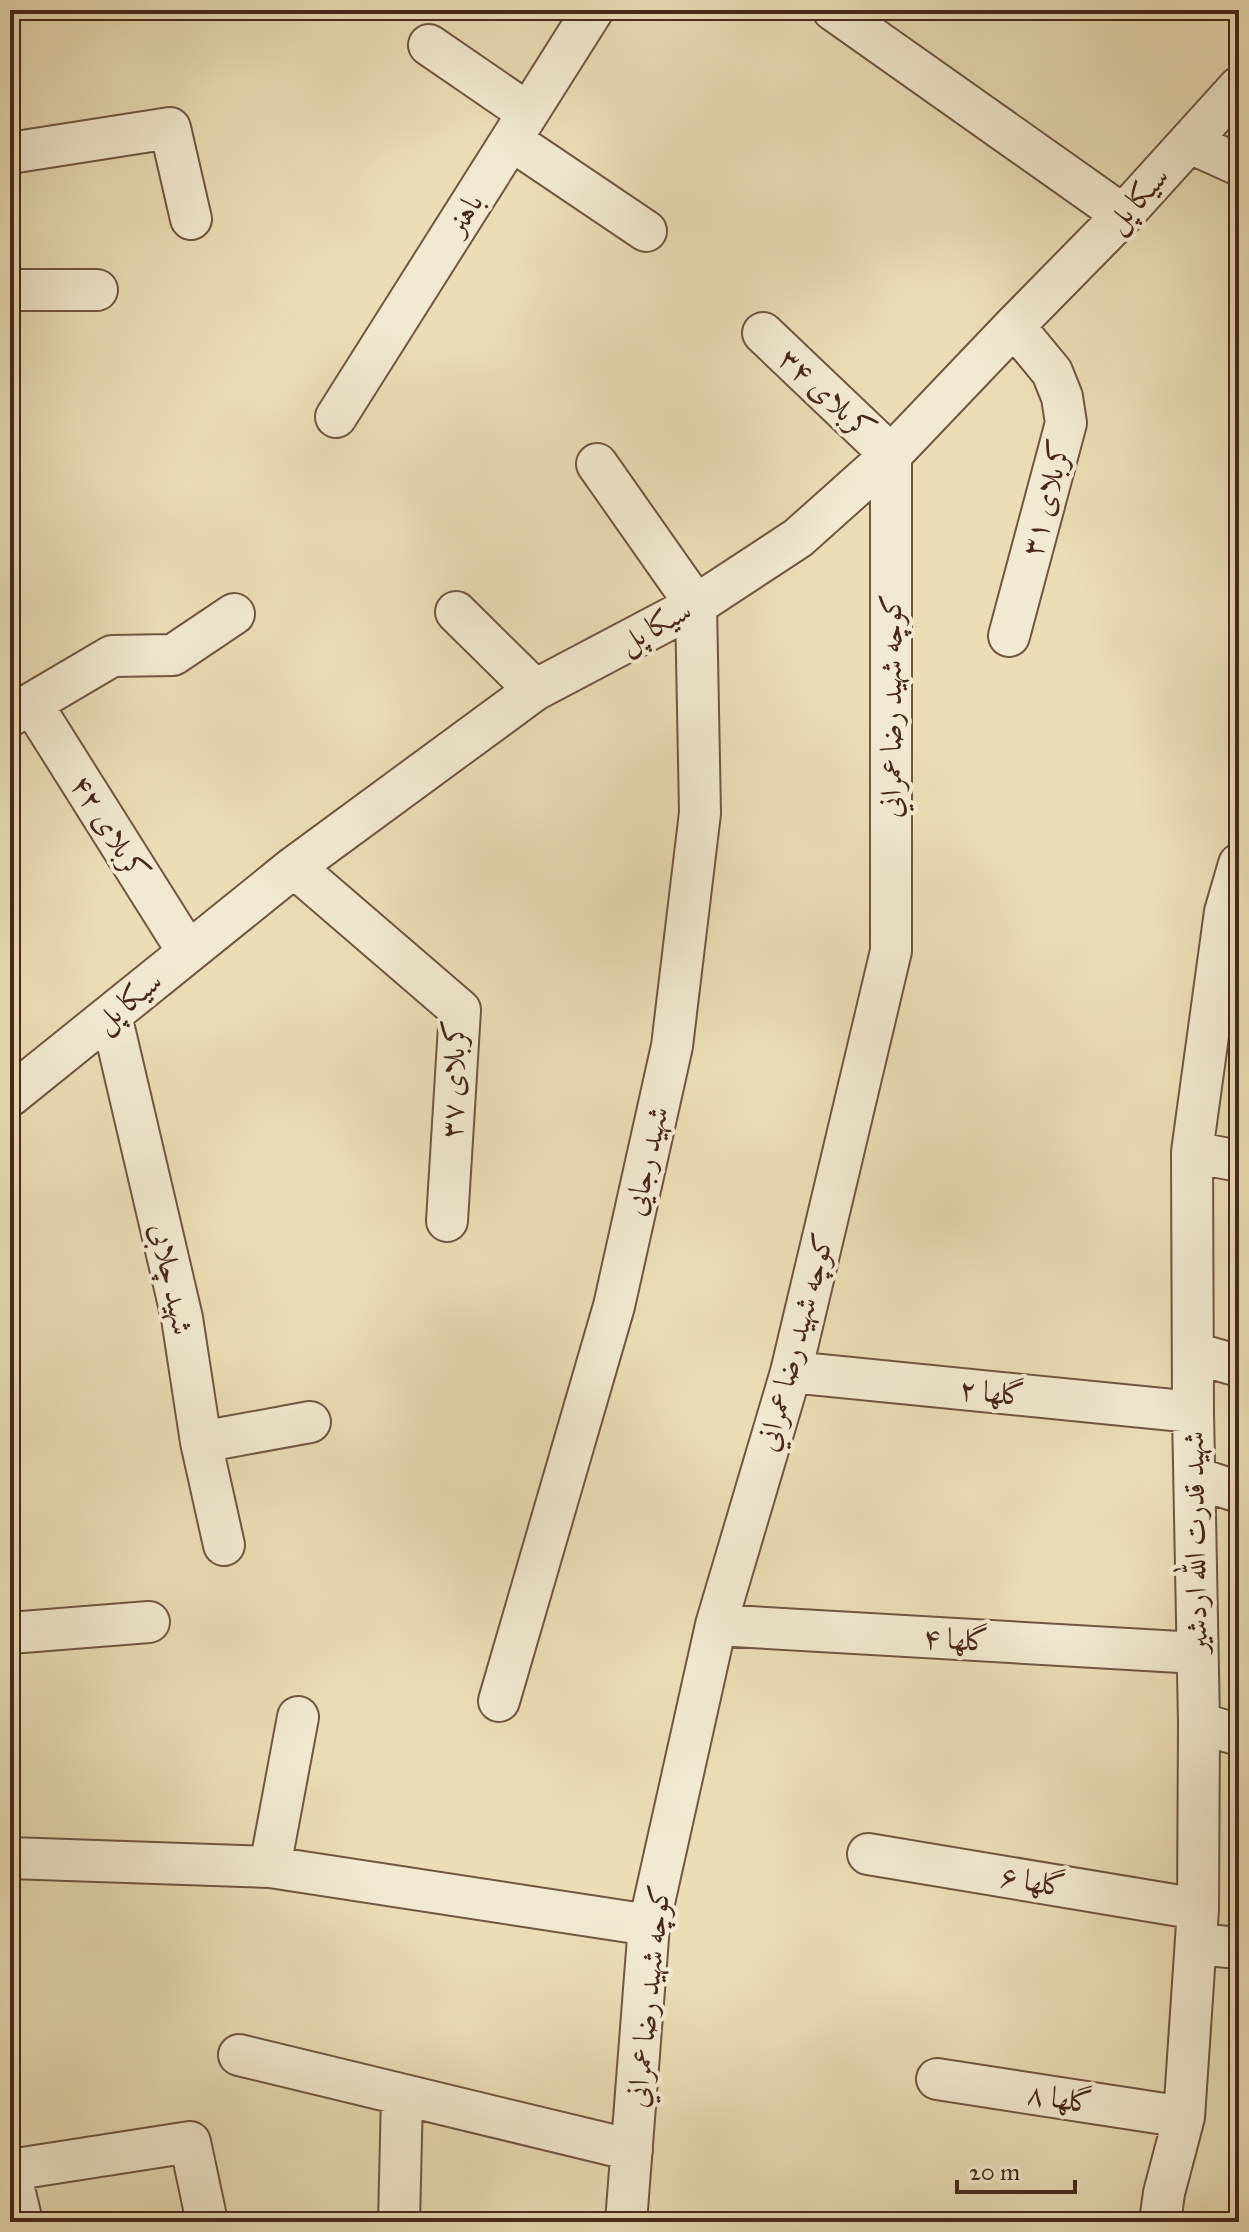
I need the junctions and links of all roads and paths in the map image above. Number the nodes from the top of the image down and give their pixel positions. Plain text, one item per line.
1 (593, 10) edge
2 (833, 10) edge
3 (429, 45) dead end
4 (1239, 87) edge
5 (520, 126) junction
6 (1190, 143) junction
7 (10, 153) edge
8 (1239, 165) edge
9 (1123, 215) junction
10 (191, 219) dead end
11 (646, 231) dead end
12 (10, 290) edge
13 (97, 290) dead end
14 (1014, 326) junction
15 (763, 333) dead end
16 (336, 417) dead end
17 (891, 455) junction
18 (597, 464) dead end
19 (696, 605) junction
20 (456, 612) dead end
21 (234, 614) dead end
22 (1009, 636) dead end
23 (535, 690) junction
24 (21, 710) edge
25 (1239, 864) edge
26 (294, 867) junction
27 (1232, 914) edge
28 (188, 952) junction
29 (111, 1015) junction
30 (10, 1096) edge
31 (1192, 1152) junction
32 (1239, 1161) edge
33 (447, 1221) dead end
34 (1194, 1353) junction
35 (1239, 1366) edge
36 (791, 1372) junction
37 (1193, 1412) junction
38 (310, 1422) dead end
39 (201, 1442) junction
40 (1196, 1478) junction
41 (1239, 1492) edge
42 (224, 1545) dead end
43 (149, 1622) dead end
44 (716, 1625) junction
45 (10, 1633) edge
46 (1197, 1653) junction
47 (499, 1701) dead end
48 (298, 1717) dead end
49 (1199, 1723) junction
50 (1239, 1735) edge
51 (868, 1854) dead end
52 (10, 1858) edge
53 (270, 1867) junction
54 (649, 1925) junction
55 (1197, 1927) junction
56 (1239, 1948) edge
57 (239, 2055) dead end
58 (937, 2079) dead end
59 (402, 2096) junction
60 (1184, 2117) junction
61 (632, 2150) junction
62 (10, 2171) edge
63 (22, 2222) edge
64 (207, 2222) edge
65 (399, 2222) edge
66 (626, 2222) edge
67 (1160, 2222) edge

1 - 5 street, باهنر
2 - 9 street
3 - 5 street
4 - 6 street, سیکا پل
5 - 11 street
5 - 16 street, باهنر
6 - 8 street
6 - 9 street, سیکا پل
7 - 10 street
9 - 14 street, سیکا پل
12 - 13 street
14 - 17 street, سیکا پل
14 - 22 street, کربلای ۳۱
15 - 17 street, کربلای ۳۴
17 - 19 street, سیکا پل
17 - 36 street, كوچه شهيد رضا عمراني
18 - 19 street
19 - 23 street, سیکا پل
19 - 47 street, شهید رجایی
20 - 23 street
21 - 24 street
23 - 26 street, سیکا پل
24 - 28 street, کربلای ۴۲
25 - 27 street, شهید قدرت الله اردشیر
26 - 28 street, سیکا پل
26 - 33 street, کربلای ۳۷
27 - 31 street, شهید قدرت الله اردشیر
28 - 29 street, سیکا پل
29 - 30 street, سیکا پل
29 - 39 street, شهید چلابی
31 - 32 street
31 - 34 street, شهید قدرت الله اردشیر
34 - 35 street
34 - 37 street, شهید قدرت الله اردشیر
36 - 37 street, گلها ۲
36 - 44 street, كوچه شهيد رضا عمراني
37 - 40 street, شهید قدرت الله اردشیر
38 - 39 street
39 - 42 street, شهید چلابی
40 - 41 street
40 - 46 street, شهید قدرت الله اردشیر
43 - 45 street
44 - 46 street, گلها ۴
44 - 54 street, كوچه شهيد رضا عمراني
46 - 49 street, شهید قدرت الله اردشیر
48 - 53 street
49 - 50 street
49 - 55 street, شهید قدرت الله اردشیر
51 - 55 street, گلها ۶
52 - 53 street
53 - 54 street
54 - 61 street, كوچه شهيد رضا عمراني
55 - 56 street, گلها ۶
55 - 60 street, شهید قدرت الله اردشیر
57 - 59 street
58 - 60 street, گلها ۸
59 - 61 street
59 - 65 street
60 - 67 street, شهید قدرت الله اردشیر
61 - 66 street, كوچه شهيد رضا عمراني
62 - 63 street
62 - 64 street

